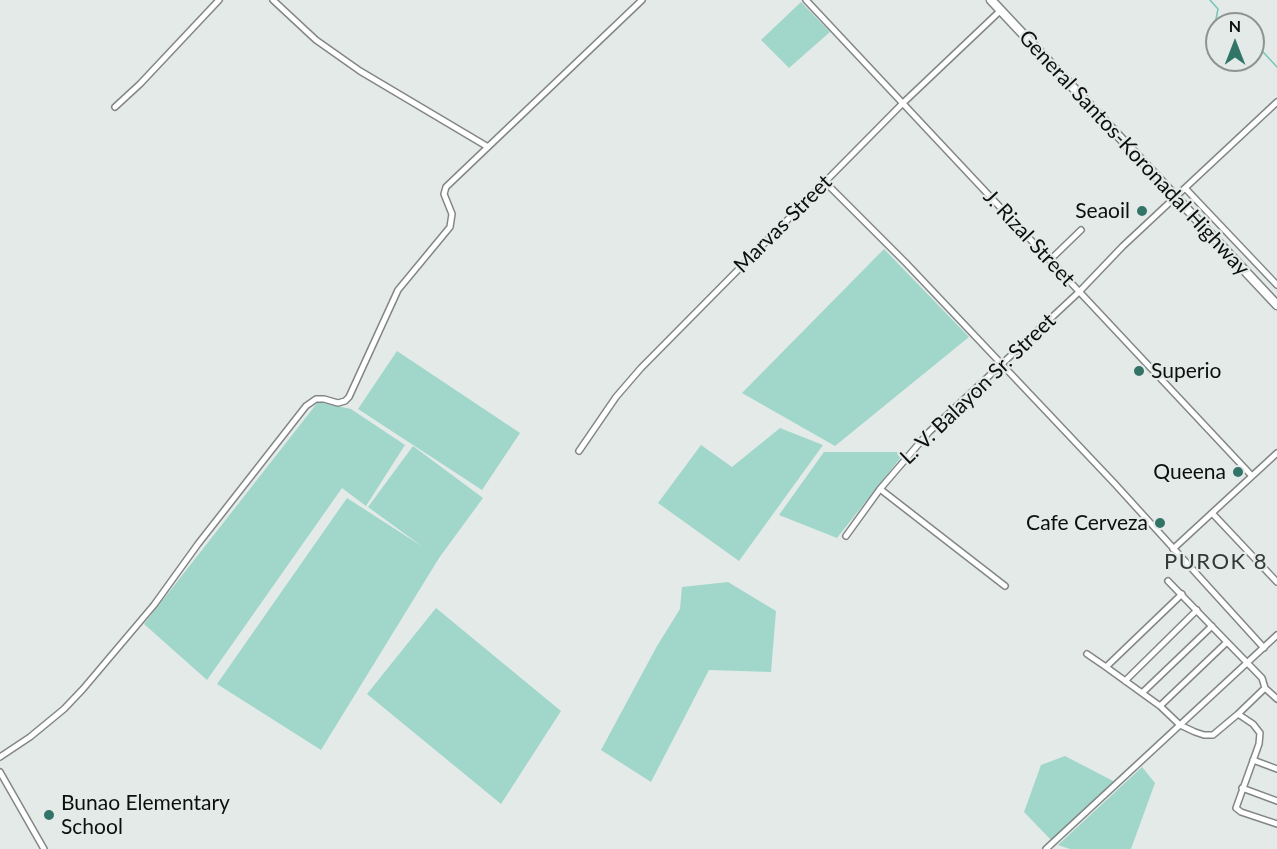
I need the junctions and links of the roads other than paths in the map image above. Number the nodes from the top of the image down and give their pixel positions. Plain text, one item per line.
1 (219, 0) edge
2 (273, 0) edge
3 (642, 0) edge
4 (806, 0) edge
5 (991, 0) edge
6 (1001, 10) junction
7 (903, 103) junction
8 (1276, 105) edge
9 (115, 107) dead end
10 (488, 147) junction
11 (825, 182) junction
12 (1185, 188) junction
13 (1175, 197) junction
14 (1081, 230) dead end
15 (1050, 260) junction
16 (1277, 285) edge
17 (1079, 292) junction
18 (1277, 305) edge
19 (1001, 365) junction
20 (579, 451) dead end
21 (1277, 453) edge
22 (1252, 477) junction
23 (880, 489) junction
24 (1212, 513) junction
25 (846, 536) dead end
26 (1173, 549) junction
27 (1168, 581) dead end
28 (1277, 582) edge
29 (1005, 586) dead end
30 (1182, 594) junction
31 (1197, 610) junction
32 (1212, 626) junction
33 (1277, 635) edge
34 (1227, 642) junction
35 (1264, 648) junction
36 (1087, 654) dead end
37 (1248, 663) junction
38 (1106, 667) junction
39 (1125, 681) junction
40 (1265, 688) junction
41 (1142, 693) junction
42 (1277, 699) edge
43 (1160, 706) junction
44 (1238, 714) junction
45 (1180, 725) junction
46 (0, 757) edge
47 (1253, 760) junction
48 (1277, 769) edge
49 (0, 772) edge
50 (1242, 788) junction
51 (1277, 801) edge
52 (1277, 824) edge
53 (44, 849) edge
54 (1046, 849) edge

1 - 9 street
2 - 10 street
3 - 10 street
4 - 7 street, J. Rizal Street
5 - 6 highway, General Santos-Koronadal Highway
6 - 7 street, Marvas Street
6 - 13 highway, General Santos-Koronadal Highway
7 - 11 street, Marvas Street
7 - 15 street, J. Rizal Street
8 - 12 street, L. V. Balayon Sr. Street
10 - 46 street
11 - 19 street
11 - 20 street, Marvas Street
12 - 13 street, L. V. Balayon Sr. Street
12 - 16 street
13 - 17 street, L. V. Balayon Sr. Street
13 - 18 highway, General Santos-Koronadal Highway
14 - 15 street
15 - 17 street, J. Rizal Street
17 - 19 street, L. V. Balayon Sr. Street
17 - 22 street, J. Rizal Street
19 - 23 street, L. V. Balayon Sr. Street
19 - 26 street
21 - 22 street
22 - 24 street
23 - 25 street, L. V. Balayon Sr. Street
23 - 29 street
24 - 26 street
24 - 28 street
26 - 35 street
27 - 30 street
30 - 31 street
30 - 38 street
31 - 32 street
31 - 39 street
32 - 34 street
32 - 41 street
33 - 35 street
34 - 37 street
34 - 43 street
35 - 37 street
36 - 38 street
37 - 40 street
37 - 45 street
38 - 39 street
39 - 41 street
40 - 42 street
40 - 44 street
41 - 43 street
43 - 45 street
44 - 45 street
44 - 47 street
45 - 54 street
47 - 48 street
47 - 50 street
49 - 53 street
50 - 51 street
50 - 52 street

